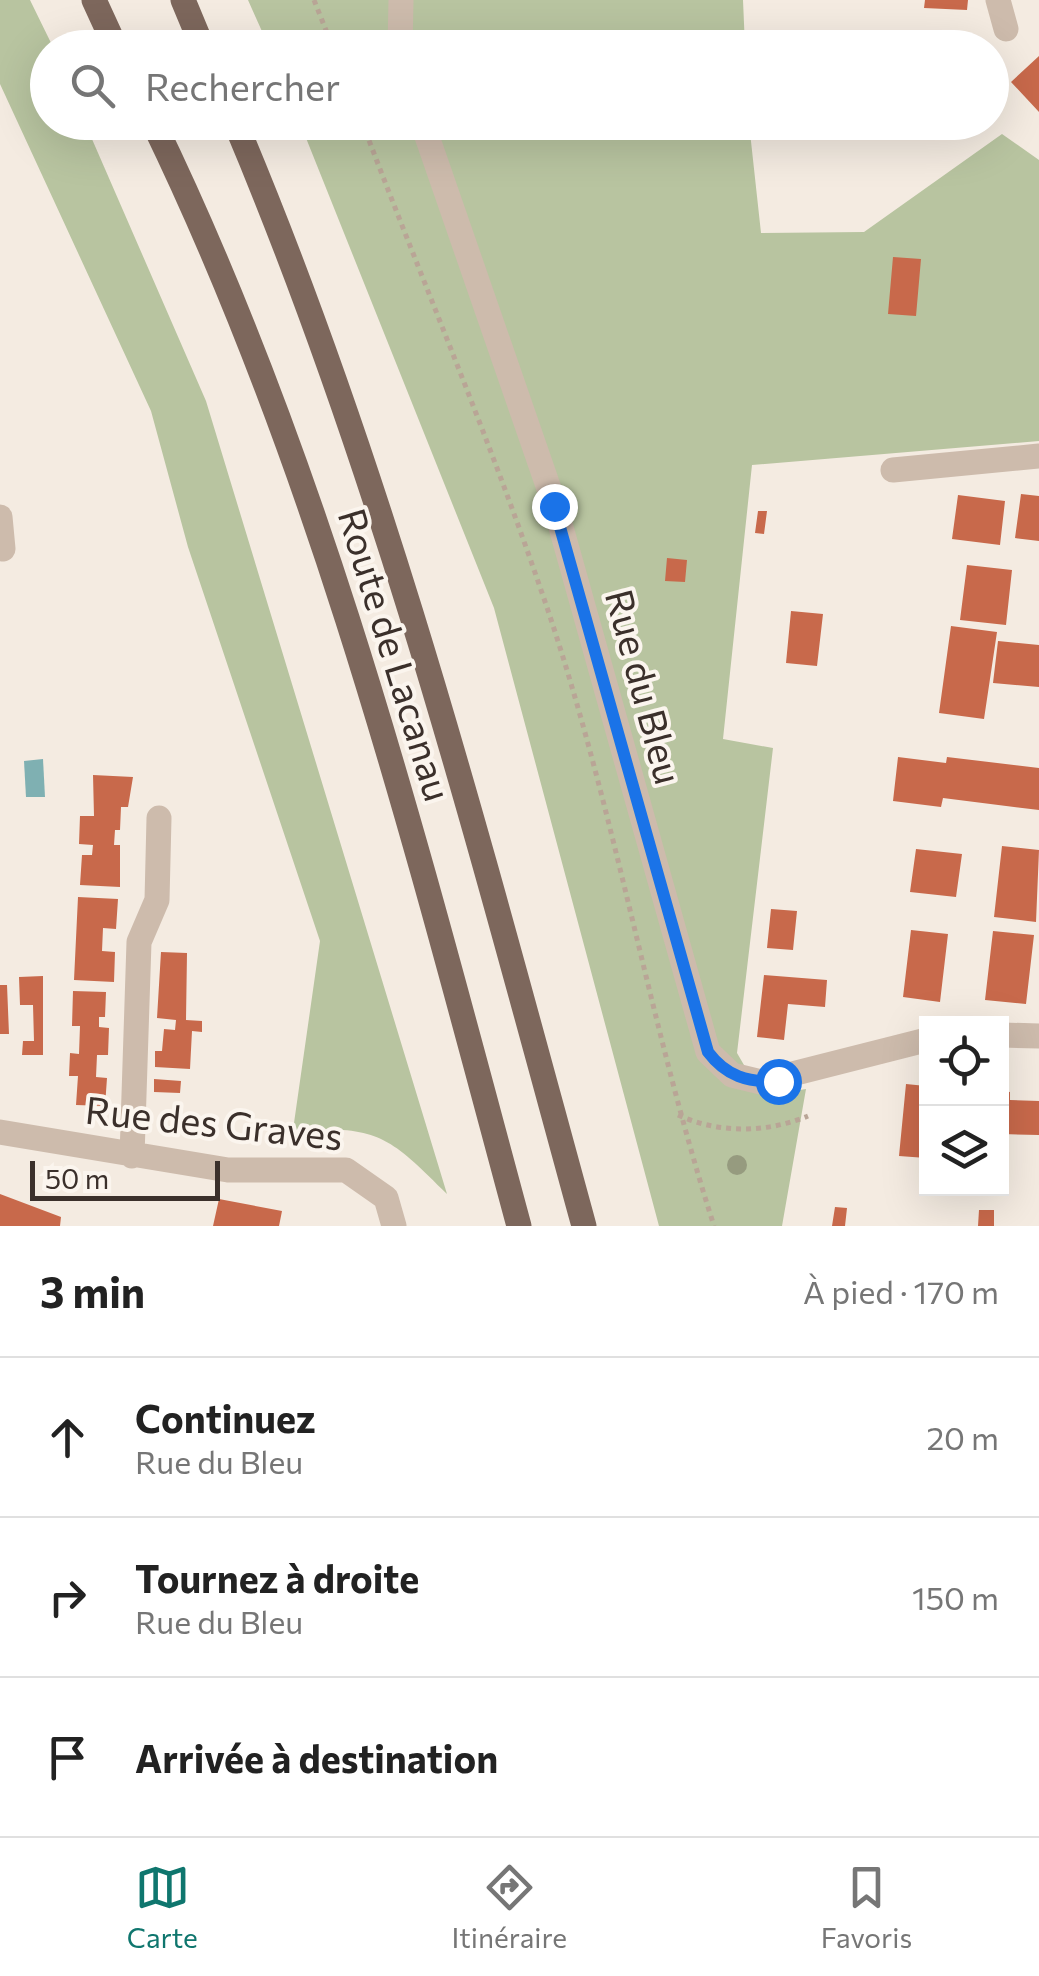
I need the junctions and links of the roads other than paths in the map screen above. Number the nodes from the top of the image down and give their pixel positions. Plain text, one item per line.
1 (94, 0) edge
2 (183, 0) edge
3 (400, 0) edge
4 (998, 0) edge
5 (1006, 29) dead end
6 (108, 30) edge
7 (196, 30) edge
8 (400, 30) edge
9 (160, 140) edge
10 (242, 140) edge
11 (428, 140) edge
12 (1039, 456) edge
13 (893, 470) dead end
14 (0, 517) edge
15 (3, 549) dead end
16 (159, 818) dead end
17 (1009, 1034) edge
18 (1039, 1036) edge
19 (919, 1042) edge
20 (0, 1132) edge
21 (132, 1156) junction
22 (394, 1226) edge
23 (520, 1226) edge
24 (584, 1226) edge

1 - 6 main road
2 - 7 main road
3 - 8 street
4 - 5 street
9 - 23 main road, Route de Lacanau
10 - 24 main road, Route de Lacanau
11 - 19 street, Rue du Bleu
12 - 13 street
14 - 15 street
16 - 21 street
17 - 18 street
20 - 21 street, Rue des Graves
21 - 22 street, Rue des Graves

